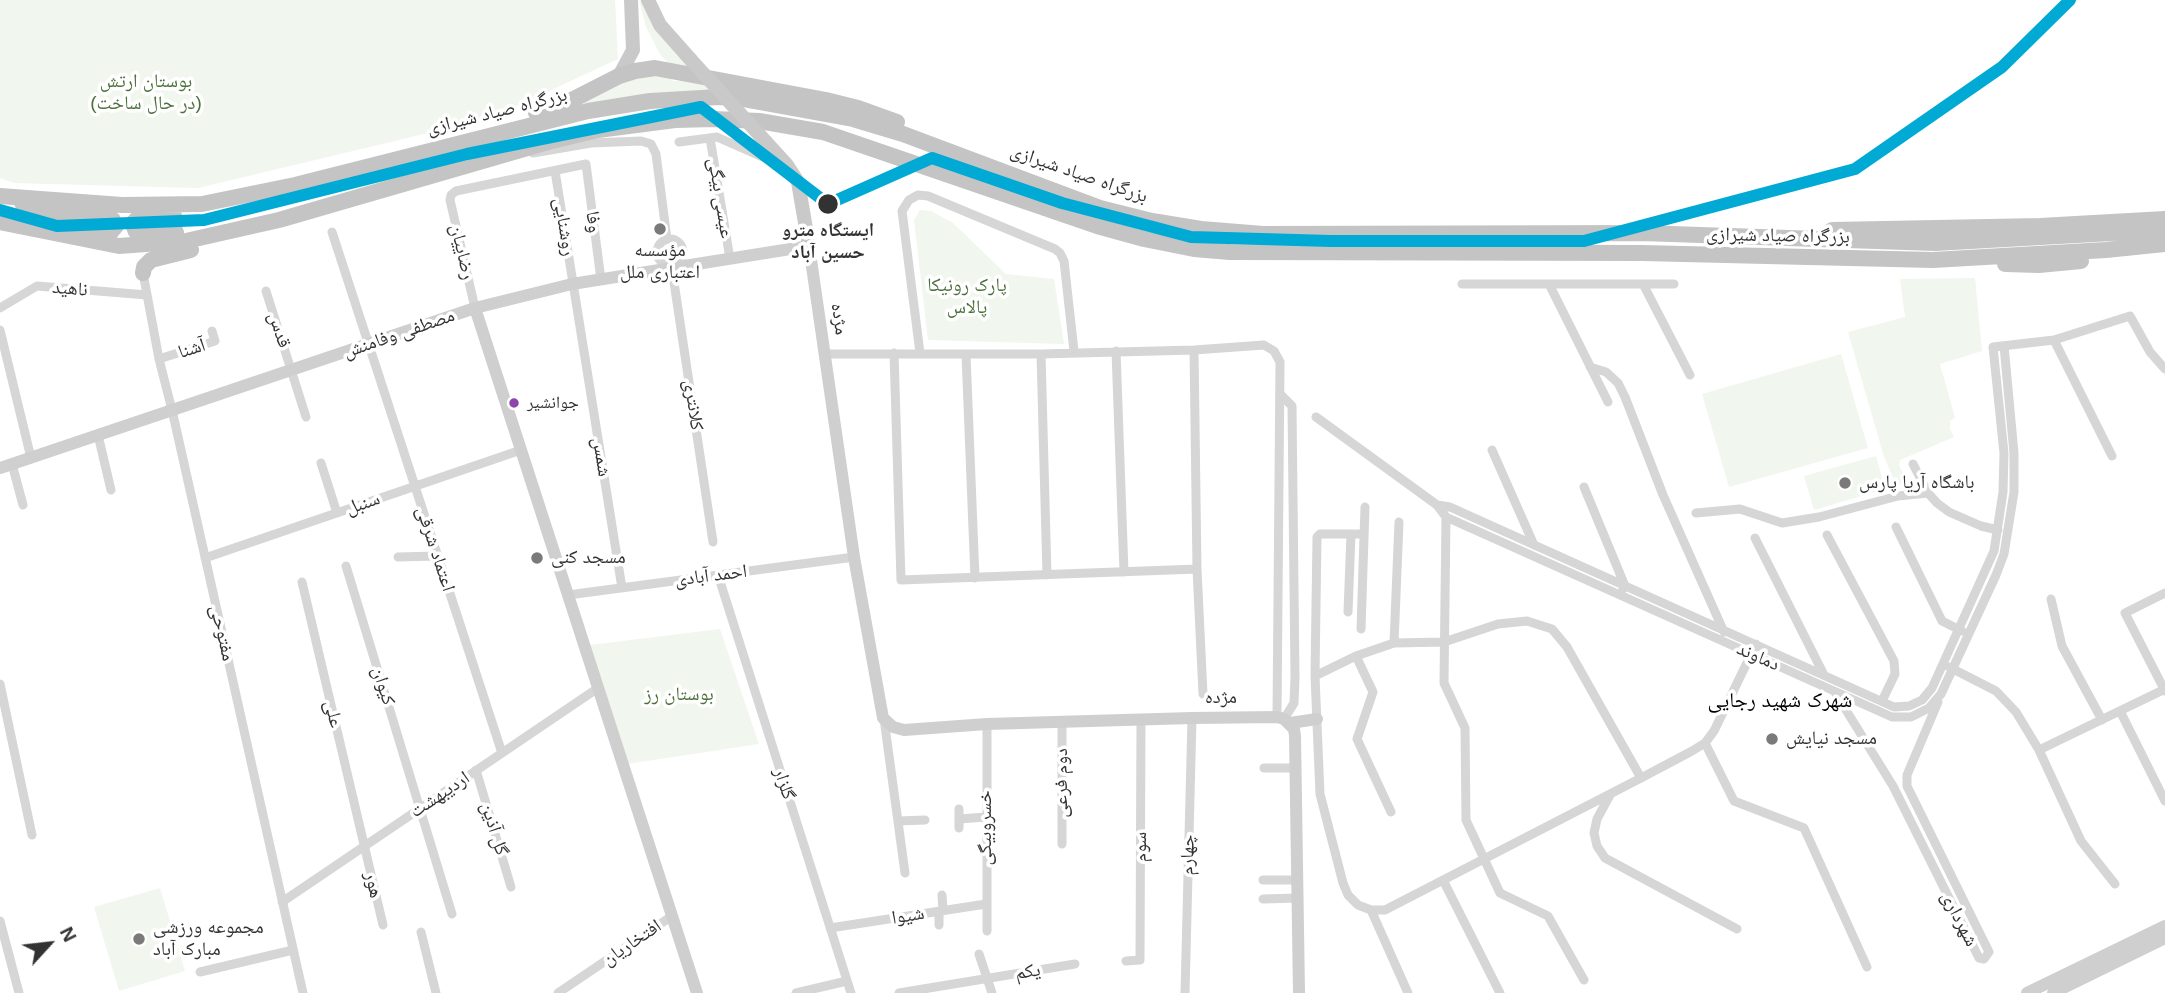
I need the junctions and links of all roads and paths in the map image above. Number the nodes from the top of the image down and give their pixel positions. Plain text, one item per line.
1 (631, 0) edge
2 (648, 0) edge
3 (619, 76) junction
4 (497, 134) junction
5 (710, 138) junction
6 (680, 142) dead end
7 (503, 156) junction
8 (968, 158) junction
9 (767, 159) dead end
10 (555, 171) junction
11 (5, 197) edge
12 (360, 197) junction
13 (202, 204) junction
14 (2165, 219) edge
15 (0, 222) edge
16 (31, 229) junction
17 (2165, 230) edge
18 (226, 231) junction
19 (332, 232) dead end
20 (1642, 233) junction
21 (667, 239) junction
22 (2165, 244) edge
23 (809, 246) junction
24 (683, 253) junction
25 (2165, 253) edge
26 (730, 259) junction
27 (1933, 260) junction
28 (669, 266) junction
29 (142, 273) joint
30 (601, 280) junction
31 (572, 284) junction
32 (1462, 284) dead end
33 (1643, 284) junction
34 (1674, 284) dead end
35 (1550, 286) junction
36 (266, 290) dead end
37 (147, 295) junction
38 (0, 308) edge
39 (475, 308) junction
40 (0, 330) edge
41 (212, 331) dead end
42 (2054, 340) junction
43 (368, 344) junction
44 (1999, 346) junction
45 (1194, 350) junction
46 (1074, 351) junction
47 (1116, 351) junction
48 (894, 353) junction
49 (919, 353) junction
50 (824, 354) junction
51 (1041, 354) junction
52 (966, 355) junction
53 (159, 359) junction
54 (1590, 367) junction
55 (2165, 369) edge
56 (291, 370) junction
57 (1690, 375) dead end
58 (1280, 394) junction
59 (1608, 402) dead end
60 (172, 410) junction
61 (306, 417) dead end
62 (1316, 417) dead end
63 (99, 435) junction
64 (521, 450) junction
65 (1492, 450) dead end
66 (2112, 456) dead end
67 (31, 458) junction
68 (321, 463) dead end
69 (1913, 464) dead end
70 (6, 466) edge
71 (415, 487) junction
72 (1584, 487) dead end
73 (111, 490) dead end
74 (1928, 494) junction
75 (23, 505) dead end
76 (1437, 505) junction
77 (1365, 507) dead end
78 (337, 513) junction
79 (1696, 513) dead end
80 (1446, 517) junction
81 (1399, 522) dead end
82 (1896, 527) dead end
83 (1998, 530) junction
84 (1351, 534) junction
85 (1364, 534) junction
86 (1827, 535) dead end
87 (1755, 538) dead end
88 (713, 542) dead end
89 (1534, 545) junction
90 (437, 556) junction
91 (398, 557) dead end
92 (205, 558) junction
93 (855, 558) junction
94 (346, 565) dead end
95 (1197, 569) junction
96 (1124, 572) junction
97 (718, 575) junction
98 (1047, 575) junction
99 (975, 578) junction
100 (302, 582) dead end
101 (622, 588) junction
102 (1623, 590) junction
103 (2165, 593) edge
104 (568, 595) junction
105 (2051, 599) dead end
106 (1348, 612) dead end
107 (1362, 629) dead end
108 (1964, 632) junction
109 (1723, 635) junction
110 (1444, 642) junction
111 (1394, 643) junction
112 (1754, 649) junction
113 (1356, 656) junction
114 (1943, 665) junction
115 (1953, 669) junction
116 (1824, 675) junction
117 (1315, 676) junction
118 (0, 684) edge
119 (598, 688) junction
120 (2165, 690) edge
121 (1835, 691) junction
122 (1203, 694) dead end
123 (1941, 694) junction
124 (1882, 701) junction
125 (2120, 711) junction
126 (883, 718) junction
127 (1192, 718) junction
128 (1141, 719) junction
129 (1317, 719) junction
130 (1283, 720) junction
131 (2102, 720) junction
132 (1062, 722) junction
133 (987, 724) junction
134 (1705, 743) junction
135 (2039, 750) junction
136 (502, 753) junction
137 (1264, 768) dead end
138 (1296, 768) junction
139 (476, 770) junction
140 (1641, 778) junction
141 (1906, 781) junction
142 (1893, 786) junction
143 (1610, 793) junction
144 (2165, 802) edge
145 (421, 807) junction
146 (1391, 812) dead end
147 (1920, 814) junction
148 (986, 817) junction
149 (959, 818) dead end
150 (1908, 819) junction
151 (925, 820) dead end
152 (899, 821) junction
153 (32, 835) dead end
154 (1062, 844) dead end
155 (364, 846) junction
156 (1484, 859) junction
157 (905, 873) dead end
158 (1263, 880) dead end
159 (1297, 880) junction
160 (1443, 880) junction
161 (2115, 884) dead end
162 (512, 887) dead end
163 (942, 895) dead end
164 (1298, 898) junction
165 (1263, 899) dead end
166 (282, 902) junction
167 (986, 904) junction
168 (1371, 910) junction
169 (941, 911) junction
170 (452, 914) dead end
171 (672, 916) junction
172 (0, 921) edge
173 (383, 925) dead end
174 (939, 925) dead end
175 (2165, 926) edge
176 (830, 928) junction
177 (1737, 929) dead end
178 (987, 931) dead end
179 (421, 932) dead end
180 (2165, 938) edge
181 (293, 950) junction
182 (979, 954) dead end
183 (1126, 961) dead end
184 (1075, 964) dead end
185 (1867, 967) dead end
186 (200, 972) dead end
187 (987, 979) junction
188 (1584, 980) dead end
189 (847, 981) junction
190 (939, 990) edge
191 (19, 993) edge
192 (303, 993) edge
193 (436, 993) edge
194 (558, 993) edge
195 (697, 993) edge
196 (796, 993) edge
197 (851, 993) edge
198 (899, 993) edge
199 (992, 993) edge
200 (1185, 993) edge
201 (1299, 993) edge
202 (1408, 993) edge
203 (1500, 993) edge
204 (2027, 993) edge
205 (2053, 993) edge

1 - 3 main road
2 - 23 main road, مژده, bridge
3 - 4 highway
3 - 8 highway
4 - 8 highway, بزرگراه صیاد شیرازی
4 - 13 highway, بزرگراه صیاد شیرازی
5 - 6 street
5 - 9 street
5 - 26 street, عیسی بیگی
7 - 12 highway, بزرگراه صیاد شیرازی
7 - 21 street
7 - 27 highway, بزرگراه صیاد شیرازی
8 - 20 highway, بزرگراه صیاد شیرازی
10 - 30 street, وفا
10 - 31 street, روشنایی
10 - 39 street, رضاییان
11 - 13 highway, بزرگراه صیاد شیرازی
11 - 16 highway
12 - 18 highway, بزرگراه صیاد شیرازی
12 - 29 highway
13 - 18 highway
14 - 20 highway
15 - 16 highway, بزرگراه صیاد شیرازی
16 - 18 highway, بزرگراه صیاد شیرازی
17 - 20 highway, بزرگراه صیاد شیرازی
19 - 43 street, اعتماد شرقی
21 - 24 street
21 - 28 street
22 - 27 highway, بزرگراه صیاد شیرازی
23 - 26 main road, مصطفی وفامنش
23 - 50 main road, مژده
24 - 28 street, کلانتری
24 - 28 street
25 - 27 highway
26 - 28 main road, مصطفی وفامنش
28 - 30 main road, مصطفی وفامنش
28 - 88 street, کلانتری
29 - 37 street, مفتوحی
30 - 31 main road, مصطفی وفامنش
31 - 39 main road, مصطفی وفامنش
31 - 101 street, شمس
32 - 35 street
33 - 34 street
33 - 35 street
33 - 57 street
35 - 54 street
36 - 56 street, قدس
37 - 38 street, ناهید
37 - 53 street, مفتوحی
39 - 43 main road, مصطفی وفامنش
39 - 64 main road
40 - 67 street
41 - 53 street, آشنا
42 - 44 street
42 - 55 street
42 - 66 street
43 - 56 main road, مصطفی وفامنش
43 - 71 street, اعتماد شرقی
44 - 83 street, دماوند
44 - 108 street, دماوند
45 - 47 street
45 - 58 street
45 - 95 street
46 - 47 street
46 - 49 street
46 - 51 street
47 - 96 street
48 - 49 street
48 - 50 street
48 - 99 street
49 - 52 street
50 - 93 main road, مژده
51 - 52 street
51 - 98 street
52 - 99 street
53 - 60 street, مفتوحی
54 - 59 street
54 - 109 street
56 - 60 main road, مصطفی وفامنش
56 - 61 street, قدس
58 - 130 street
58 - 130 street
60 - 63 main road, مصطفی وفامنش
60 - 92 street, مفتوحی
62 - 76 street, دماوند
63 - 67 main road, مصطفی وفامنش
63 - 73 street
64 - 71 street, سنبل
64 - 104 main road
65 - 89 street
67 - 70 main road, مصطفی وفامنش
68 - 78 street
69 - 74 street
70 - 75 street
71 - 78 street, سنبل
71 - 90 street, اعتماد شرقی
72 - 102 street
74 - 79 street
74 - 83 street
76 - 80 street, دماوند
76 - 89 street, دماوند
77 - 85 street
78 - 92 street, سنبل
80 - 102 street, دماوند
80 - 110 street
81 - 111 street
82 - 108 street
83 - 108 street, دماوند
84 - 85 street
84 - 106 street
84 - 117 street
85 - 107 street
86 - 124 street
87 - 116 street
89 - 102 street, دماوند
90 - 91 street
90 - 136 street, اعتماد شرقی
92 - 166 street, مفتوحی
93 - 97 street, احمد آبادی
93 - 126 main road, مژده
94 - 145 street, کیوان
95 - 96 street
95 - 122 street
96 - 98 street
97 - 101 street, احمد آبادی
97 - 176 street, گلزار
98 - 99 street
100 - 155 street, علی
101 - 104 street, احمد آبادی
102 - 109 street, دماوند
103 - 120 street
104 - 119 main road
105 - 131 street
108 - 114 street, دماوند
108 - 115 street, دماوند
109 - 112 street, دماوند
110 - 111 street
110 - 140 street
110 - 156 street
111 - 113 street
112 - 116 street, دماوند
112 - 121 street, دماوند
112 - 134 street
113 - 117 street
113 - 146 street
114 - 115 street
114 - 124 street, دماوند
115 - 123 street, دماوند
115 - 135 street
116 - 124 street, دماوند
117 - 129 street
118 - 153 street
119 - 136 street, اردیبهشت
119 - 171 main road
120 - 125 street
121 - 123 street, دماوند
121 - 142 street, شهرداری
123 - 141 street
125 - 131 street
125 - 144 street
126 - 133 main road, مژده
126 - 152 street, مژده
127 - 128 main road, مژده
127 - 130 main road, مژده
127 - 200 street, چهارم
128 - 132 main road, مژده
128 - 183 street, سوم
129 - 130 main road, مژده
129 - 168 street
130 - 138 main road
131 - 135 street
132 - 133 main road, مژده
132 - 154 street, دوم فرعی
133 - 148 street, خسروبیگی
134 - 140 street
134 - 185 street
135 - 161 street
136 - 139 street, اردیبهشت
137 - 138 street
138 - 159 main road
139 - 145 street, اردیبهشت
139 - 162 street, گل آذین
140 - 143 street
141 - 142 street
141 - 147 street, شهرداری
142 - 150 street, شهرداری
143 - 156 street
143 - 177 street
145 - 155 street, اردیبهشت
145 - 170 street, کیوان
147 - 150 street
147 - 150 street, شهرداری
148 - 149 street
148 - 167 street, خسروبیگی
151 - 152 street
152 - 157 street, مژده
155 - 166 street, اردیبهشت
155 - 173 street, هور
156 - 160 street
156 - 188 street
158 - 159 street
159 - 164 main road
160 - 168 street
160 - 203 street
163 - 169 street
164 - 165 street
164 - 201 main road
166 - 181 street, مفتوحی
167 - 169 street, شیوا
167 - 178 street, خسروبیگی
168 - 202 street
169 - 174 street
169 - 176 street, شیوا
171 - 194 street, افتخاریان
171 - 195 main road
172 - 191 street
175 - 204 main road
176 - 189 street, گلزار
179 - 193 street
180 - 205 main road
181 - 186 street
181 - 192 street, مفتوحی
182 - 187 street
184 - 187 street, یکم
187 - 190 street, یکم
187 - 199 street
189 - 196 street
189 - 197 street, گلزار
190 - 198 street, یکم

